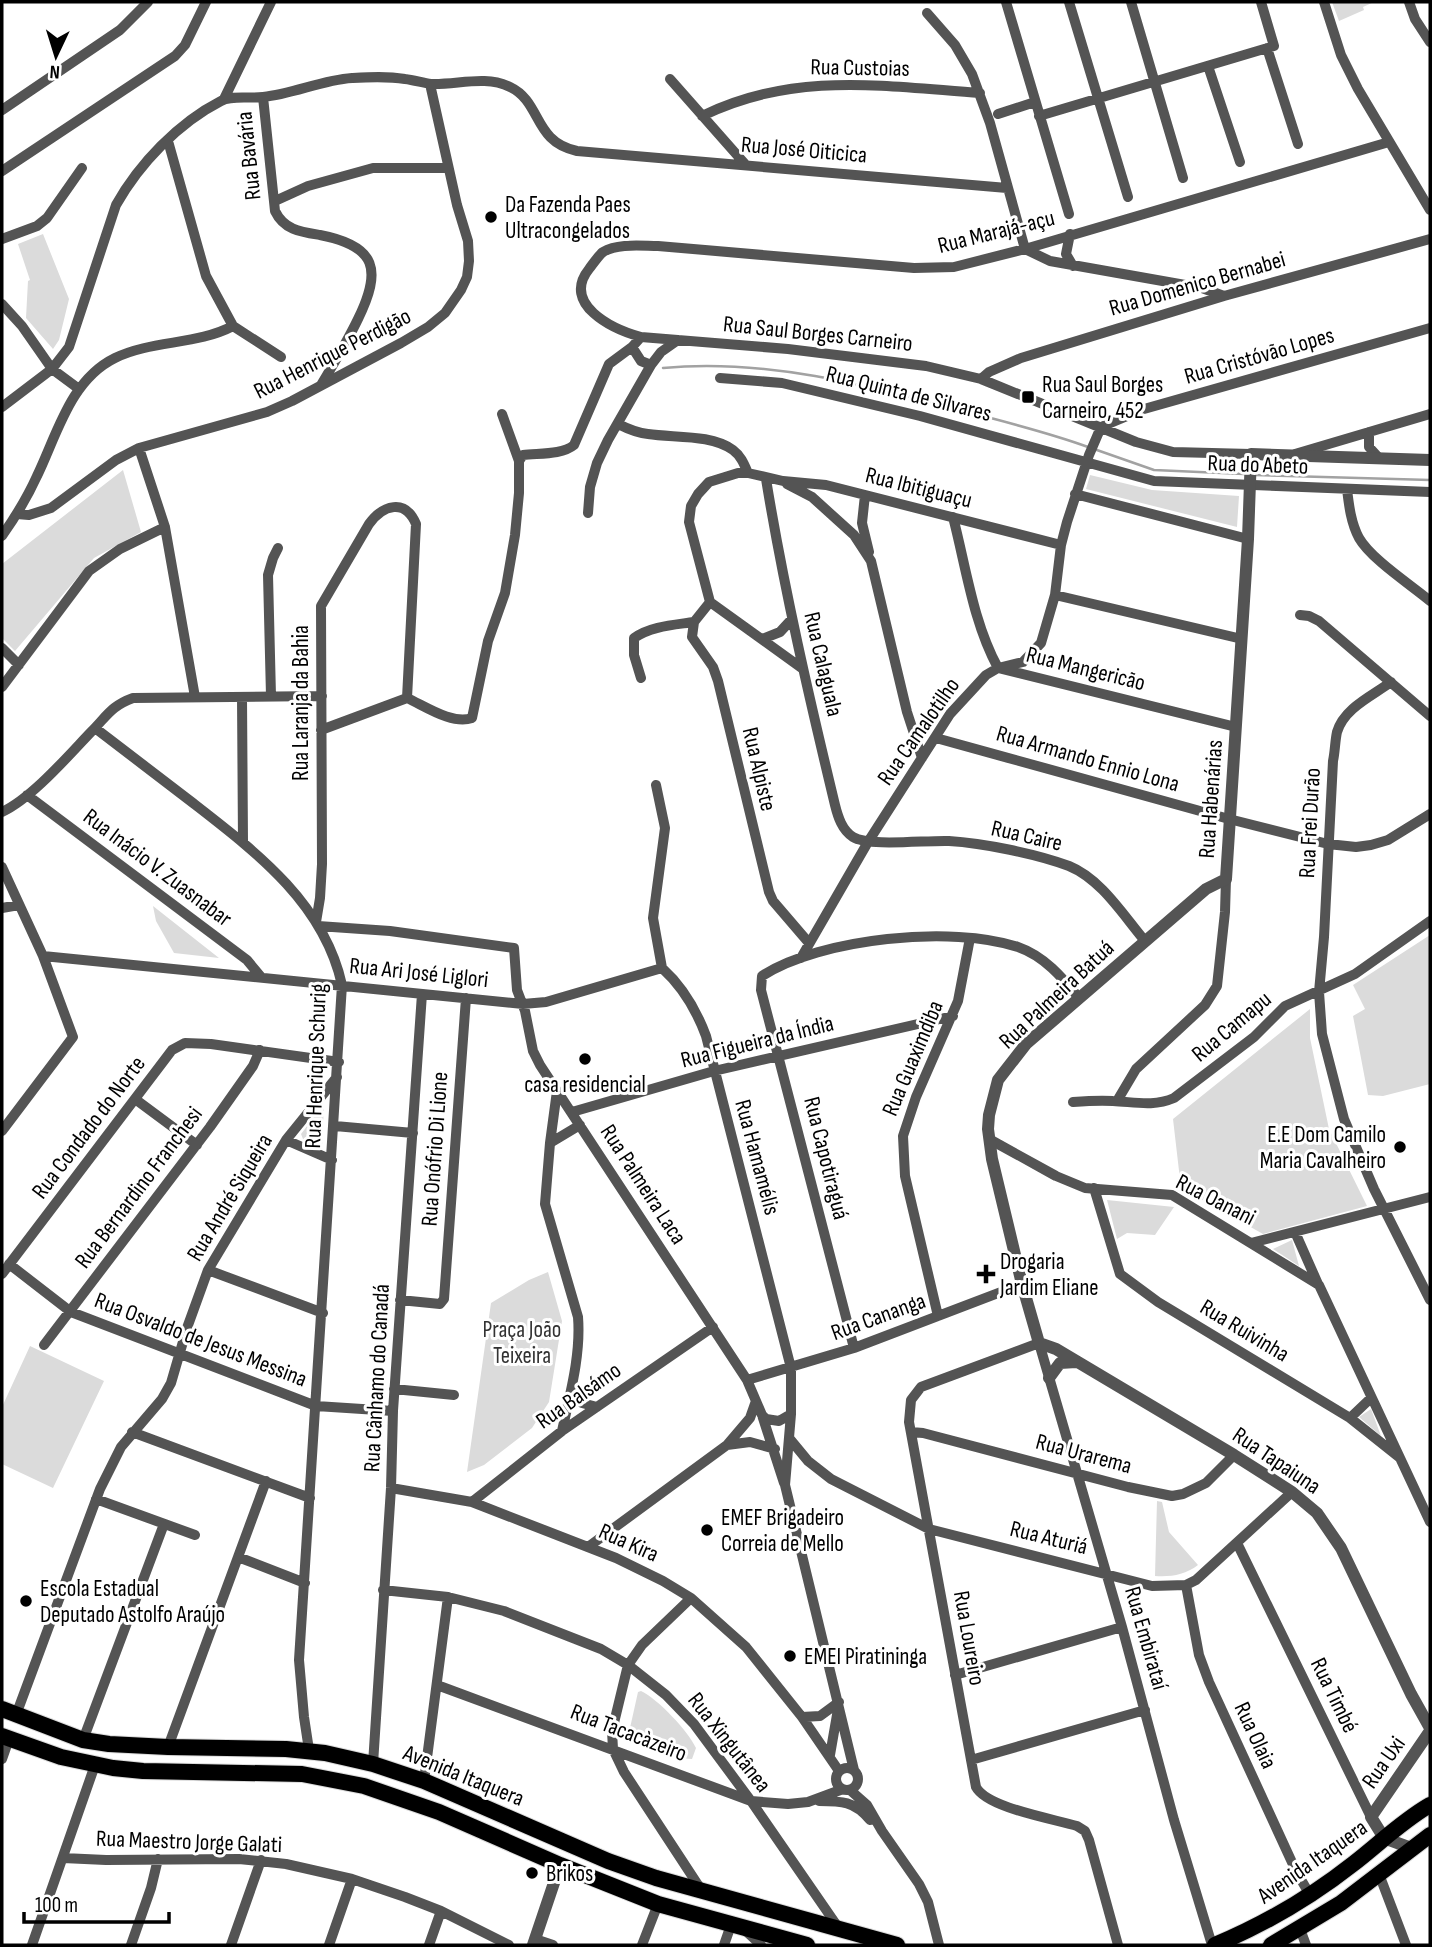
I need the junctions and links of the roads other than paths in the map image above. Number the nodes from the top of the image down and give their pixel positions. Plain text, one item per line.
1 (148, 2) edge
2 (206, 2) edge
3 (271, 2) edge
4 (1006, 2) edge
5 (1069, 2) edge
6 (1130, 2) edge
7 (1261, 2) edge
8 (1324, 2) edge
9 (1409, 2) edge
10 (927, 13) dead end
11 (1430, 42) edge
12 (1267, 48) junction
13 (1208, 66) junction
14 (670, 79) dead end
15 (1155, 82) junction
16 (430, 83) junction
17 (980, 93) junction
18 (263, 97) junction
19 (224, 99) junction
20 (1098, 99) junction
21 (1035, 102) junction
22 (2, 110) edge
23 (998, 114) dead end
24 (702, 116) junction
25 (1039, 116) junction
26 (169, 141) junction
27 (1389, 142) junction
28 (1297, 144) dead end
29 (1240, 162) dead end
30 (745, 164) junction
31 (82, 168) dead end
32 (448, 168) junction
33 (2, 171) edge
34 (1183, 178) dead end
35 (1007, 188) junction
36 (1128, 197) dead end
37 (275, 201) junction
38 (1430, 210) edge
39 (1069, 214) dead end
40 (1070, 234) junction
41 (2, 239) edge
42 (1430, 239) edge
43 (1025, 249) junction
44 (1073, 266) junction
45 (1187, 286) junction
46 (1224, 296) junction
47 (2, 304) edge
48 (1180, 309) junction
49 (233, 326) junction
50 (1430, 328) edge
51 (641, 337) junction
52 (678, 340) junction
53 (632, 347) junction
54 (281, 357) dead end
55 (651, 365) junction
56 (52, 369) junction
57 (720, 378) dead end
58 (981, 379) junction
59 (320, 387) junction
60 (79, 389) junction
61 (2, 408) edge
62 (502, 414) dead end
63 (1430, 414) edge
64 (618, 424) junction
65 (1099, 430) junction
66 (1368, 432) junction
67 (139, 448) junction
68 (1289, 456) junction
69 (1251, 458) junction
70 (1379, 458) junction
71 (1087, 459) junction
72 (1430, 460) edge
73 (519, 461) junction
74 (748, 473) junction
75 (766, 479) junction
76 (783, 481) junction
77 (1250, 482) junction
78 (1347, 489) junction
79 (1430, 492) edge
80 (1075, 494) junction
81 (865, 495) junction
82 (588, 513) dead end
83 (17, 514) junction
84 (953, 517) junction
85 (165, 527) junction
86 (2, 536) edge
87 (1248, 539) junction
88 (1061, 545) junction
89 (278, 548) dead end
90 (871, 561) junction
91 (1055, 595) junction
92 (1430, 601) edge
93 (710, 602) junction
94 (1300, 615) dead end
95 (792, 619) junction
96 (694, 622) junction
97 (762, 639) junction
98 (1242, 639) junction
99 (2, 648) edge
100 (19, 665) junction
101 (998, 668) junction
102 (803, 669) junction
103 (640, 678) dead end
104 (1391, 682) junction
105 (2, 687) edge
106 (271, 696) junction
107 (322, 696) junction
108 (195, 697) junction
109 (242, 697) junction
110 (407, 698) junction
111 (1430, 716) edge
112 (1237, 727) junction
113 (95, 728) junction
114 (321, 730) junction
115 (936, 738) junction
116 (922, 758) junction
117 (656, 785) dead end
118 (27, 795) junction
119 (2, 812) edge
120 (1430, 814) edge
121 (1229, 819) junction
122 (243, 842) junction
123 (868, 842) junction
124 (1328, 844) junction
125 (2, 867) edge
126 (1226, 879) junction
127 (19, 905) junction
128 (2, 908) edge
129 (1430, 921) edge
130 (317, 924) junction
131 (970, 939) junction
132 (1145, 941) junction
133 (809, 943) junction
134 (43, 956) junction
135 (801, 958) junction
136 (662, 968) junction
137 (261, 977) junction
138 (342, 985) junction
139 (1319, 992) junction
140 (422, 994) junction
141 (466, 998) junction
142 (1079, 998) junction
143 (523, 1004) junction
144 (953, 1016) junction
145 (260, 1050) junction
146 (779, 1056) junction
147 (339, 1062) junction
148 (714, 1071) junction
149 (338, 1077) junction
150 (557, 1091) junction
151 (135, 1099) junction
152 (1117, 1101) junction
153 (1073, 1102) dead end
154 (572, 1112) junction
155 (580, 1125) junction
156 (335, 1126) junction
157 (2, 1131) edge
158 (413, 1133) junction
159 (989, 1139) junction
160 (286, 1140) junction
161 (550, 1143) junction
162 (197, 1145) junction
163 (332, 1160) junction
164 (1094, 1188) junction
165 (1430, 1197) edge
166 (1384, 1208) junction
167 (1295, 1232) junction
168 (1251, 1243) junction
169 (9, 1264) junction
170 (208, 1270) junction
171 (2, 1274) edge
172 (1022, 1284) junction
173 (1319, 1285) junction
174 (400, 1300) junction
175 (1430, 1300) edge
176 (71, 1312) junction
177 (323, 1313) junction
178 (938, 1316) junction
179 (712, 1327) junction
180 (1039, 1343) junction
181 (44, 1345) dead end
182 (854, 1348) junction
183 (180, 1352) junction
184 (1078, 1362) junction
185 (791, 1368) junction
186 (1049, 1378) junction
187 (747, 1380) junction
188 (394, 1389) junction
189 (571, 1390) junction
190 (454, 1395) dead end
191 (1371, 1398) junction
192 (756, 1401) junction
193 (316, 1406) junction
194 (597, 1407) junction
195 (393, 1411) junction
196 (791, 1414) junction
197 (762, 1415) junction
198 (1350, 1418) junction
199 (562, 1431) junction
200 (132, 1432) junction
201 (911, 1432) junction
202 (789, 1443) junction
203 (727, 1445) junction
204 (771, 1447) junction
205 (1234, 1455) junction
206 (1401, 1458) junction
207 (1077, 1473) junction
208 (265, 1481) junction
209 (785, 1485) junction
210 (391, 1488) junction
211 (1292, 1492) junction
212 (310, 1498) junction
213 (96, 1499) junction
214 (472, 1503) junction
215 (1430, 1522) edge
216 (164, 1524) junction
217 (929, 1529) junction
218 (195, 1535) dead end
219 (1237, 1543) junction
220 (588, 1547) junction
221 (238, 1557) junction
222 (1106, 1574) junction
223 (305, 1584) junction
224 (1186, 1585) junction
225 (383, 1590) junction
226 (448, 1597) junction
227 (691, 1598) junction
228 (1122, 1627) junction
229 (628, 1665) junction
230 (955, 1675) junction
231 (438, 1685) junction
232 (839, 1702) junction
233 (1146, 1710) junction
234 (9, 1712) edge
235 (802, 1717) junction
236 (1430, 1730) edge
237 (5, 1738) edge
238 (83, 1740) junction
239 (168, 1747) junction
240 (613, 1749) junction
241 (309, 1750) junction
242 (830, 1755) junction
243 (2, 1759) edge
244 (971, 1760) junction
245 (373, 1764) junction
246 (95, 1765) junction
247 (854, 1769) junction
248 (839, 1771) junction
249 (424, 1781) junction
250 (847, 1789) junction
251 (751, 1801) junction
252 (808, 1802) junction
253 (1430, 1805) edge
254 (1371, 1817) junction
255 (882, 1831) junction
256 (1430, 1835) edge
257 (1384, 1838) junction
258 (1411, 1848) junction
259 (64, 1858) junction
260 (158, 1859) junction
261 (261, 1860) junction
262 (560, 1866) junction
263 (1379, 1874) junction
264 (656, 1878) junction
265 (352, 1879) junction
266 (702, 1891) junction
267 (1310, 1895) junction
268 (658, 1904) junction
269 (441, 1912) junction
270 (737, 1927) junction
271 (1300, 1929) junction
272 (839, 1930) junction
273 (534, 1942) edge
274 (32, 1945) edge
275 (131, 1945) edge
276 (231, 1945) edge
277 (329, 1945) edge
278 (429, 1945) edge
279 (509, 1945) edge
280 (553, 1945) edge
281 (642, 1945) edge
282 (724, 1945) edge
283 (761, 1945) edge
284 (807, 1945) edge
285 (897, 1945) edge
286 (939, 1945) edge
287 (1118, 1945) edge
288 (1213, 1945) edge
289 (1271, 1945) edge
290 (1306, 1945) edge
291 (1406, 1945) edge

1 - 22 street
2 - 33 street
3 - 19 street
4 - 21 street
5 - 20 street
6 - 15 street
7 - 12 street
8 - 27 street
9 - 11 street
10 - 17 street
12 - 13 street
12 - 28 street
13 - 15 street
13 - 29 street
14 - 24 street
15 - 20 street
15 - 34 street
16 - 18 street, Rua José Oiticica
16 - 30 street, Rua José Oiticica
16 - 32 street, Rua Henrique Perdigão
17 - 24 street, Rua Custoias
17 - 35 street
18 - 19 street, Rua José Oiticica
18 - 37 street, Rua Bavária
19 - 26 street
20 - 25 street
20 - 36 street
21 - 23 street
21 - 25 street
24 - 30 street
25 - 39 street
26 - 49 street
26 - 56 street
27 - 38 street
27 - 40 street, Rua Marajá-açu
30 - 35 street, Rua José Oiticica
31 - 41 street
32 - 37 street
32 - 59 street, Rua Henrique Perdigão
35 - 43 street
37 - 59 street, Rua Bavária
40 - 43 street, Rua Marajá-açu
40 - 44 street
42 - 46 street, Rua Domenico Bernabei
43 - 44 street
43 - 51 street, Rua Marajá-açu
44 - 45 street
45 - 46 street
45 - 48 street
46 - 48 street, Rua Domenico Bernabei
47 - 56 street
48 - 58 street, Rua Domenico Bernabei
49 - 54 street
49 - 60 street
50 - 65 street, Rua Cristóvão Lopes
51 - 52 street, Rua Saul Borges Carneiro
51 - 53 street
52 - 55 street
52 - 58 street, Rua Saul Borges Carneiro
53 - 55 street
53 - 73 street
55 - 64 street
56 - 60 street
56 - 61 street
57 - 71 street, Rua Quinta de Silvares
58 - 65 street, Rua Saul Borges Carneiro
59 - 67 street, Rua Henrique Perdigão
60 - 83 street
62 - 73 street
63 - 66 street
64 - 74 street
64 - 82 street
65 - 69 street, Rua Saul Borges Carneiro
65 - 71 street, Rua Camalotilho
66 - 68 street
66 - 70 street
67 - 83 street, Rua Henrique Perdigão
67 - 85 street
68 - 69 street, Rua Saul Borges Carneiro
68 - 70 street, Rua Saul Borges Carneiro
69 - 77 street, Rua Habenárias
70 - 72 street, Rua Saul Borges Carneiro
71 - 77 street, Rua do Abeto
71 - 80 street, Rua Camalotilho
73 - 110 street
74 - 75 street, Rua Ibitiguaçu
74 - 93 street
75 - 76 street, Rua Ibitiguaçu
75 - 95 street, Rua Calaguala
76 - 81 street, Rua Ibitiguaçu
76 - 90 street
77 - 78 street, Rua do Abeto
77 - 87 street, Rua Habenárias
78 - 79 street, Rua do Abeto
78 - 92 street
80 - 87 street
80 - 88 street, Rua Camalotilho
81 - 84 street, Rua Ibitiguaçu
81 - 90 street
83 - 86 street
84 - 88 street, Rua Ibitiguaçu
84 - 101 street, Rua Mangericão
85 - 100 street
85 - 108 street
87 - 98 street, Rua Habenárias
88 - 91 street, Rua Camalotilho
89 - 106 street
90 - 116 street
91 - 98 street
91 - 101 street, Rua Camalotilho
93 - 96 street
93 - 97 street
94 - 104 street
95 - 97 street
95 - 102 street, Rua Calaguala
96 - 103 street
96 - 133 street, Rua Alpiste
97 - 102 street
98 - 112 street, Rua Habenárias
99 - 100 street
100 - 105 street
101 - 112 street, Rua Mangericão
101 - 115 street, Rua Camalotilho
102 - 123 street, Rua Calaguala
104 - 111 street
104 - 124 street, Rua Frei Durão
106 - 107 street
106 - 109 street
107 - 110 street, Rua Laranja da Bahia
107 - 114 street, Rua Laranja da Bahia
108 - 109 street
108 - 113 street
109 - 122 street
110 - 114 street
112 - 121 street, Rua Habenárias
113 - 118 street
113 - 122 street, Rua Henrique Schurig
114 - 130 street, Rua Laranja da Bahia
115 - 116 street, Rua Camalotilho
115 - 121 street, Rua Armando Ennio Lona
116 - 123 street, Rua Camalotilho
117 - 136 street
118 - 119 street
118 - 137 street, Rua Inácio V. Zuasnabar
120 - 124 street, Rua Armando Ennio Lona
121 - 124 street, Rua Armando Ennio Lona
121 - 126 street, Rua Habenárias
122 - 130 street, Rua Henrique Schurig
123 - 132 street, Rua Caire
123 - 133 street, Rua Camalotilho
124 - 139 street, Rua Frei Durão
125 - 127 street
126 - 132 street, Rua Palmeira Batuá
126 - 152 street, Rua Habenárias
127 - 128 street
127 - 134 street
129 - 139 street, Rua Camapu
130 - 138 street, Rua Henrique Schurig
130 - 143 street, Rua Palmeira Laca
131 - 135 street
131 - 142 street
131 - 144 street, Rua Guaximdiba
132 - 142 street, Rua Palmeira Batuá
133 - 135 street, Rua Camalotilho
134 - 137 street, Rua Ari José Liglori
134 - 157 street
135 - 146 street, Rua Capotiraguá
136 - 143 street, Rua Ari José Liglori
136 - 148 street, Rua Hamamélis
137 - 138 street, Rua Ari José Liglori
138 - 140 street, Rua Ari José Liglori
138 - 147 street, Rua Henrique Schurig
139 - 152 street, Rua Camapu
139 - 166 street
140 - 141 street, Rua Ari José Liglori
140 - 158 street, Rua Cânhamo do Canadá
141 - 143 street, Rua Ari José Liglori
141 - 174 street, Rua Onófrio Di Lione
142 - 159 street, Rua Palmeira Batuá
143 - 150 street, Rua Palmeira Laca
144 - 146 street, Rua Figueira da Índia
144 - 178 street, Rua Guaximdiba
145 - 147 street
145 - 151 street, Rua Condado do Norte
145 - 162 street, Rua Bernardino Franchesi
146 - 148 street, Rua Figueira da Índia
146 - 182 street, Rua Capotiraguá
147 - 149 street, Rua Henrique Schurig
148 - 154 street, Rua Figueira da Índia
148 - 185 street, Rua Hamamélis
149 - 156 street, Rua Henrique Schurig
149 - 160 street, Rua André Siqueira
150 - 154 street, Rua Palmeira Laca
150 - 161 street
151 - 162 street
151 - 169 street, Rua Condado do Norte
152 - 153 street, Rua Camapu
154 - 155 street, Rua Palmeira Laca
155 - 161 street
155 - 179 street, Rua Palmeira Laca
156 - 158 street
156 - 163 street, Rua Henrique Schurig
158 - 174 street, Rua Cânhamo do Canadá
159 - 164 street, Rua Oanani
159 - 172 street, Rua Palmeira Batuá
160 - 163 street
160 - 170 street, Rua André Siqueira
161 - 189 street
162 - 176 street, Rua Bernardino Franchesi
163 - 177 street, Rua Henrique Schurig
164 - 168 street, Rua Oanani
164 - 198 street, Rua Ruivinha
165 - 166 street, Rua Oanani
166 - 167 street, Rua Oanani
166 - 175 street
167 - 168 street, Rua Oanani
167 - 173 street
168 - 173 street
169 - 171 street, Rua Condado do Norte
169 - 176 street, Rua Osvaldo de Jesus Messina
170 - 177 street
170 - 183 street, Rua André Siqueira
172 - 178 street, Rua Cananga
172 - 180 street, Rua Palmeira Batuá
173 - 191 street
174 - 188 street, Rua Cânhamo do Canadá
176 - 181 street, Rua Bernardino Franchesi
176 - 183 street, Rua Osvaldo de Jesus Messina
177 - 193 street, Rua Henrique Schurig
178 - 182 street, Rua Cananga
179 - 187 street, Rua Palmeira Laca
179 - 194 street, Rua Balsámo
180 - 184 street, Rua Tapaiuna
180 - 186 street, Rua Embirataí
180 - 201 street, Rua Loureiro
182 - 185 street, Rua Cananga
183 - 193 street, Rua Osvaldo de Jesus Messina
183 - 200 street, Rua André Siqueira
184 - 186 street
184 - 205 street, Rua Tapaiuna
185 - 187 street, Rua Cananga
185 - 196 street, Rua Hamamélis
186 - 207 street, Rua Embirataí
187 - 192 street, Rua Palmeira Laca
188 - 190 street
188 - 195 street, Rua Cânhamo do Canadá
189 - 194 street
189 - 199 street
191 - 198 street
191 - 206 street
192 - 197 street, Rua Palmeira Laca
192 - 203 street
193 - 195 street, Rua Osvaldo de Jesus Messina
193 - 212 street, Rua Henrique Schurig
194 - 199 street, Rua Balsámo
195 - 210 street, Rua Cânhamo do Canadá
196 - 197 street
196 - 202 street, Rua Hamamélis
197 - 204 street, Rua Palmeira Laca
198 - 206 street, Rua Ruivinha
199 - 214 street, Rua Balsámo
200 - 208 street
200 - 213 street, Rua André Siqueira
201 - 207 street, Rua Urarema
201 - 217 street, Rua Loureiro
202 - 204 street
202 - 209 street, Rua Hamamélis
202 - 217 street, Rua Aturiá
203 - 204 street
203 - 220 street
204 - 209 street, Rua Palmeira Laca
205 - 207 street, Rua Urarema
205 - 211 street, Rua Tapaiuna
206 - 215 street
207 - 222 street, Rua Embirataí
208 - 212 street
208 - 221 street
209 - 232 street
210 - 214 street, Rua Kira
210 - 225 street, Rua Cânhamo do Canadá
211 - 219 street
211 - 236 street, Rua Tapaiuna
212 - 223 street, Rua Henrique Schurig
213 - 216 street
213 - 234 street, Rua André Siqueira
214 - 220 street, Rua Kira
216 - 218 street
216 - 238 street
217 - 222 street, Rua Aturiá
217 - 230 street, Rua Loureiro
219 - 224 street
219 - 254 street, Rua Timbé
220 - 227 street, Rua Kira
221 - 223 street
221 - 239 street
222 - 224 street, Rua Aturiá
222 - 228 street, Rua Embirataí
223 - 241 street, Rua Henrique Schurig
224 - 267 street, Rua Olaia
225 - 226 street, Rua Xingutânea
225 - 245 street, Rua Cânhamo do Canadá
226 - 229 street, Rua Xingutânea
226 - 231 street
227 - 229 street
227 - 235 street, Rua Kira
228 - 230 street
228 - 233 street, Rua Embirataí
229 - 240 street
229 - 251 street, Rua Xingutânea
230 - 244 street, Rua Loureiro
231 - 240 street, Rua Tacacàzeiro
231 - 249 street
232 - 235 street
232 - 242 street
232 - 247 street
233 - 244 street
233 - 288 street, Rua Embirataí
234 - 238 main road, Avenida Itaquera
235 - 242 street, Rua Kira
236 - 254 street, Rua Uxi
237 - 243 street
237 - 246 main road, Avenida Itaquera
238 - 239 main road, Avenida Itaquera
239 - 241 main road, Avenida Itaquera
240 - 251 street, Rua Tacacàzeiro
240 - 266 street
241 - 245 main road, Avenida Itaquera
242 - 248 street, Rua Kira
244 - 287 street, Rua Loureiro
245 - 249 main road, Avenida Itaquera
246 - 259 street
246 - 262 main road, Avenida Itaquera
247 - 248 street
247 - 250 street
248 - 250 street
249 - 264 main road, Avenida Itaquera
250 - 252 street, Rua Tacacàzeiro
250 - 255 street
251 - 252 street, Rua Tacacàzeiro
251 - 272 street, Rua Xingutânea
252 - 255 street, Rua Tacacàzeiro
253 - 257 main road, Avenida Itaquera
254 - 257 street, Rua Timbé
255 - 286 street
256 - 258 main road, Avenida Itaquera
257 - 258 street
257 - 267 main road, Avenida Itaquera
258 - 263 main road, Avenida Itaquera
259 - 260 street, Rua Maestro Jorge Galati
259 - 274 street
260 - 261 street, Rua Maestro Jorge Galati
260 - 275 street
261 - 265 street, Rua Maestro Jorge Galati
261 - 276 street
262 - 264 main road
262 - 268 main road, Avenida Itaquera
262 - 273 street
263 - 271 main road, Avenida Itaquera
263 - 291 street
264 - 266 main road, Avenida Itaquera
265 - 269 street, Rua Maestro Jorge Galati
265 - 277 street
266 - 272 main road, Avenida Itaquera
267 - 288 main road, Avenida Itaquera
268 - 270 main road, Avenida Itaquera
268 - 281 street
269 - 278 street
269 - 279 street, Rua Maestro Jorge Galati
270 - 282 street
270 - 283 street
270 - 284 main road, Avenida Itaquera
271 - 289 main road, Avenida Itaquera
271 - 290 street
272 - 285 main road, Avenida Itaquera
273 - 280 street

